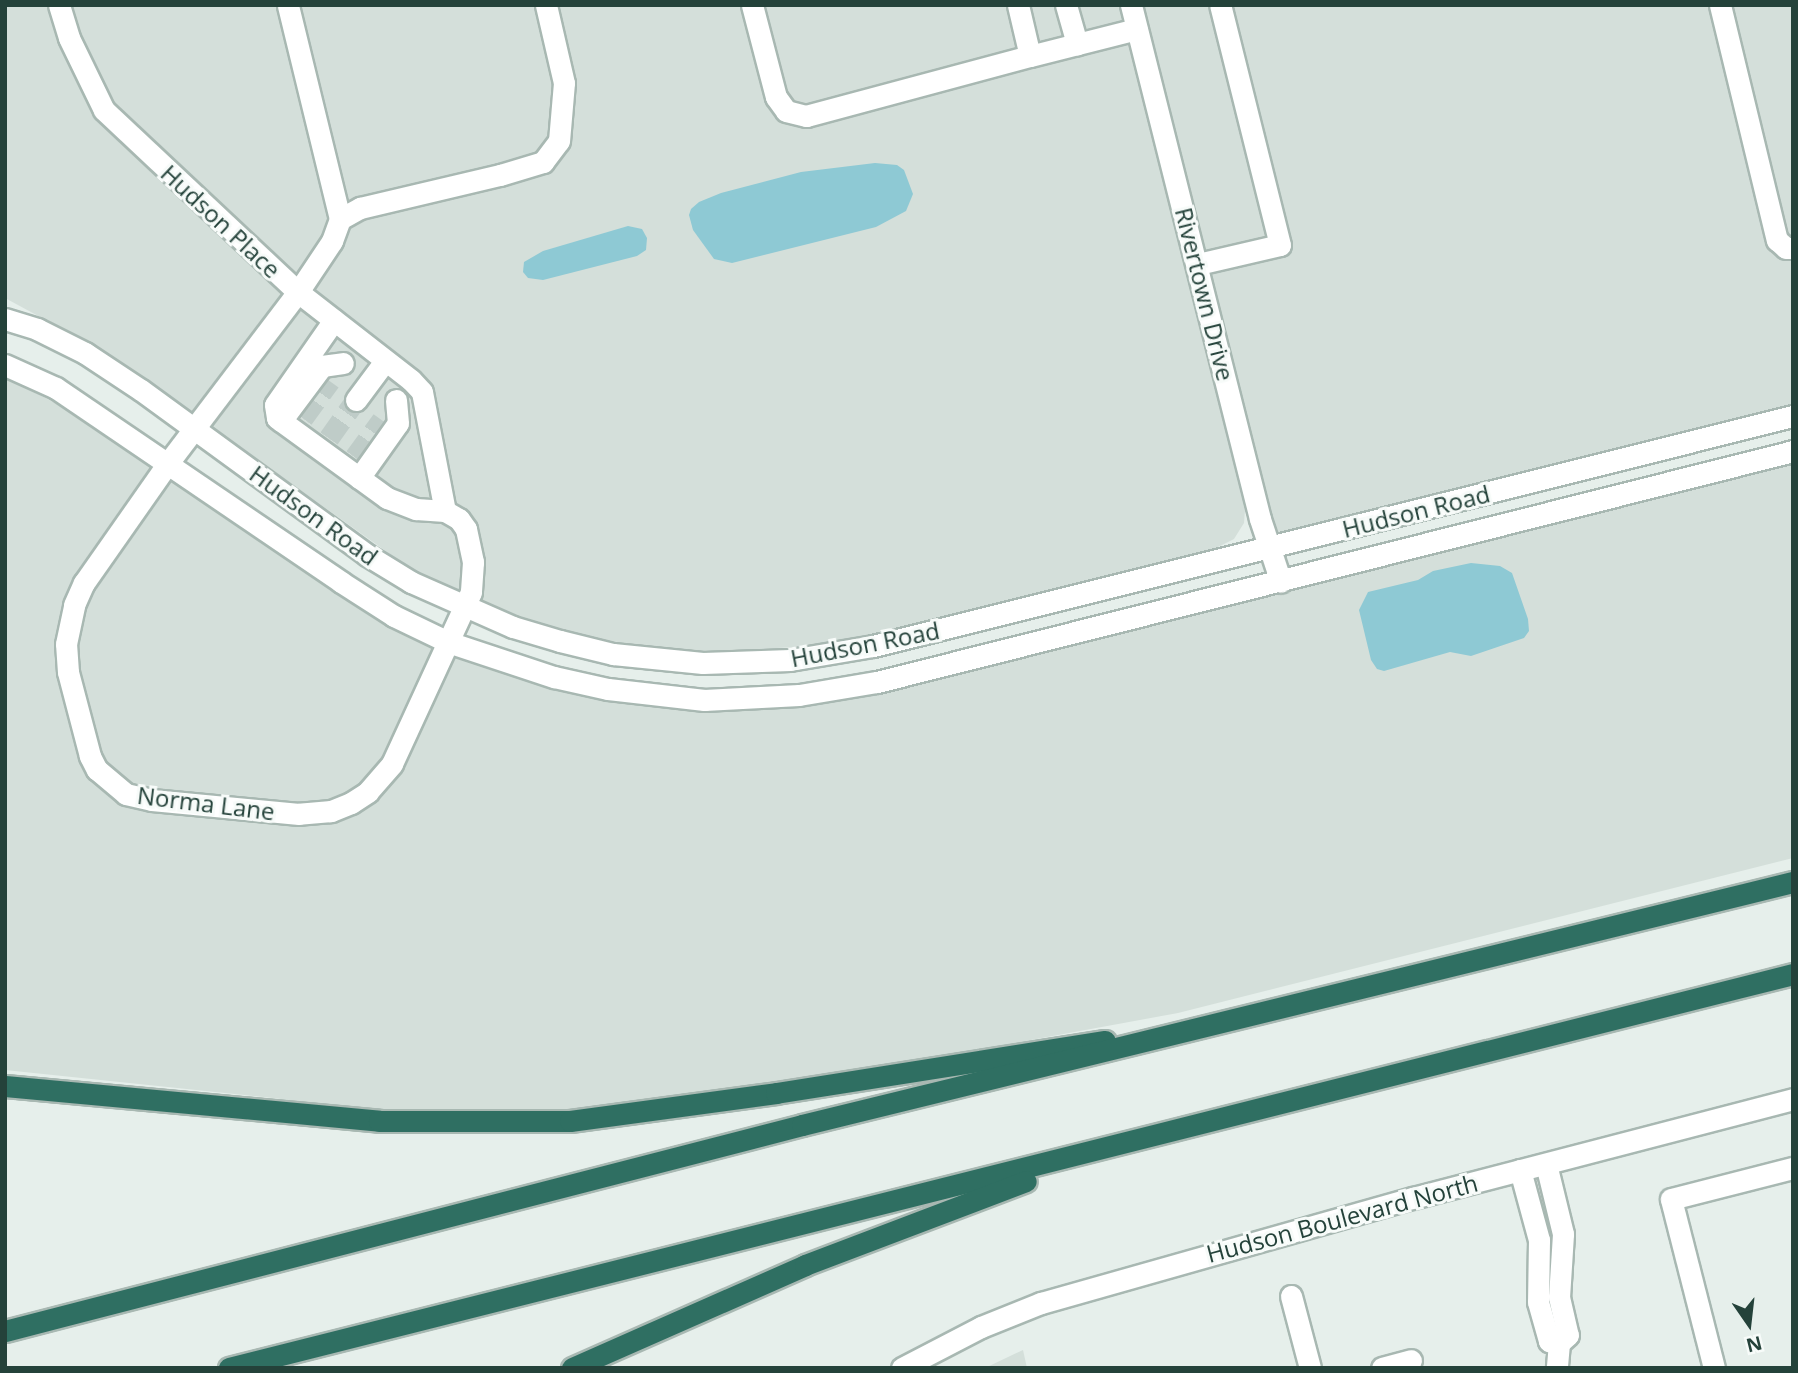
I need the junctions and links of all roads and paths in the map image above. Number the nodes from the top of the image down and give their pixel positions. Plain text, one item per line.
1 (59, 5) edge
2 (289, 5) edge
3 (546, 5) edge
4 (752, 5) edge
5 (1018, 5) edge
6 (1066, 5) edge
7 (1131, 5) edge
8 (1220, 5) edge
9 (1720, 5) edge
10 (1137, 29) junction
11 (1077, 44) junction
12 (1030, 56) junction
13 (340, 219) junction
14 (1793, 248) edge
15 (1198, 264) junction
16 (298, 292) junction
17 (5, 319) edge
18 (334, 320) junction
19 (360, 341) junction
20 (385, 361) junction
21 (343, 363) junction
22 (5, 365) edge
23 (411, 380) junction
24 (330, 381) tunnel mouth
25 (356, 400) tunnel mouth
26 (396, 400) junction
27 (1793, 416) edge
28 (382, 420) tunnel mouth
29 (293, 423) junction
30 (195, 429) junction
31 (1793, 451) edge
32 (168, 463) junction
33 (354, 468) junction
34 (444, 511) junction
35 (1270, 548) junction
36 (1281, 582) junction
37 (464, 607) junction
38 (1038, 607) junction
39 (1046, 641) junction
40 (448, 642) junction
41 (1793, 882) edge
42 (1793, 974) edge
43 (1190, 1032) junction
44 (5, 1086) edge
45 (1793, 1099) edge
46 (1117, 1147) junction
47 (1546, 1164) junction
48 (1793, 1167) edge
49 (1520, 1170) junction
50 (1292, 1296) dead end
51 (1559, 1297) junction
52 (1538, 1302) junction
53 (5, 1331) edge
54 (1559, 1343) junction
55 (1411, 1360) dead end
56 (229, 1368) edge
57 (572, 1368) edge
58 (902, 1368) edge
59 (1310, 1368) edge
60 (1382, 1368) edge
61 (1557, 1368) edge
62 (1714, 1368) edge

1 - 16 street, Hudson Place
2 - 13 street
3 - 13 street
4 - 12 street
5 - 12 street
6 - 11 street
7 - 10 street, Rivertown Drive
8 - 15 street
9 - 14 street
10 - 11 street
10 - 15 street, Rivertown Drive
11 - 12 street
13 - 16 street
15 - 35 street, Rivertown Drive
16 - 18 street
16 - 30 street, Hudson Place
17 - 30 street, Hudson Road
18 - 19 street
18 - 29 street
19 - 20 street
19 - 21 street
20 - 23 street
20 - 25 street
21 - 24 street
21 - 29 street
22 - 32 street, Hudson Road
23 - 26 street
23 - 34 street
26 - 28 street
26 - 33 street
27 - 35 street, Hudson Road
29 - 33 street
30 - 32 street, Norma Lane
30 - 37 street, Hudson Road
31 - 36 street, Hudson Road
32 - 40 street, Hudson Road
32 - 40 street, Norma Lane
33 - 34 street
34 - 37 street, Norma Lane
35 - 36 street, Rivertown Drive
35 - 38 street, Hudson Road
36 - 39 street, Hudson Road
37 - 38 street, Hudson Road
37 - 40 street, Norma Lane
38 - 39 street
39 - 40 street, Hudson Road
41 - 43 highway
42 - 46 highway
43 - 44 highway
43 - 53 highway
45 - 47 street, Hudson Boulevard North
46 - 56 highway
46 - 57 highway
47 - 49 street, Hudson Boulevard North
47 - 51 street
48 - 62 street
49 - 52 street
49 - 58 street, Hudson Boulevard North
50 - 59 street
51 - 52 street
51 - 54 street
52 - 54 street
54 - 61 street
55 - 60 street

